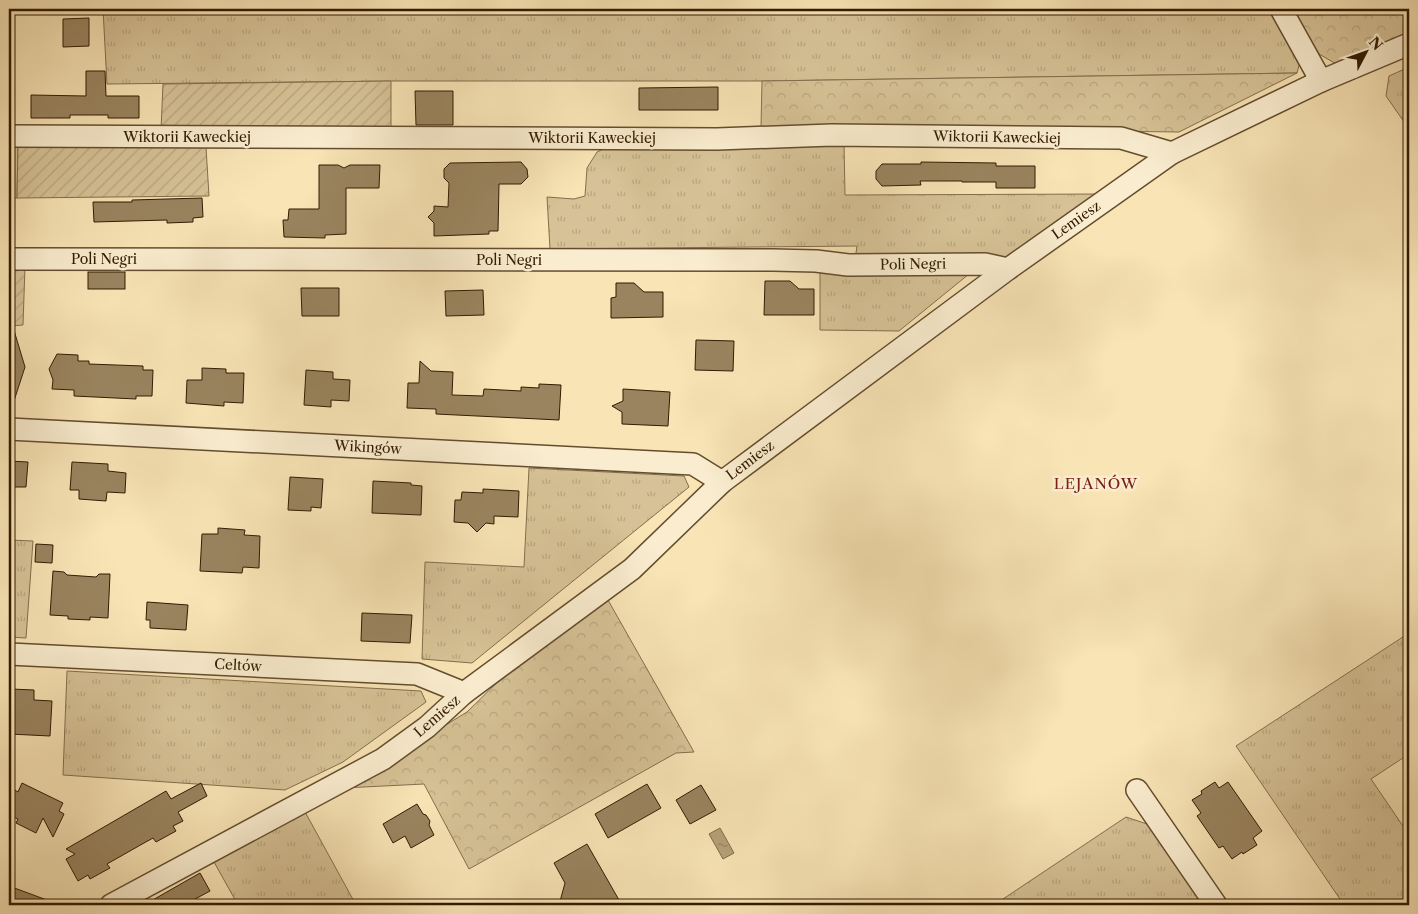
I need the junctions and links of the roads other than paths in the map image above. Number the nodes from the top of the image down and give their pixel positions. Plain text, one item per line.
1 (1281, 9) edge
2 (1409, 44) edge
3 (1321, 81) junction
4 (9, 136) edge
5 (1172, 153) junction
6 (9, 259) edge
7 (1008, 268) junction
8 (9, 429) edge
9 (722, 482) junction
10 (9, 654) edge
11 (464, 693) junction
12 (1137, 790) dead end
13 (111, 905) edge
14 (1216, 905) edge

1 - 3 street
2 - 3 street, Lemiesz
3 - 5 street, Lemiesz
4 - 5 street, Wiktorii Kaweckiej
5 - 7 street, Lemiesz
6 - 7 street, Poli Negri
7 - 9 street, Lemiesz
8 - 9 street, Wikingów
9 - 11 street, Lemiesz
10 - 11 street, Celtów
11 - 13 street, Lemiesz
12 - 14 street

